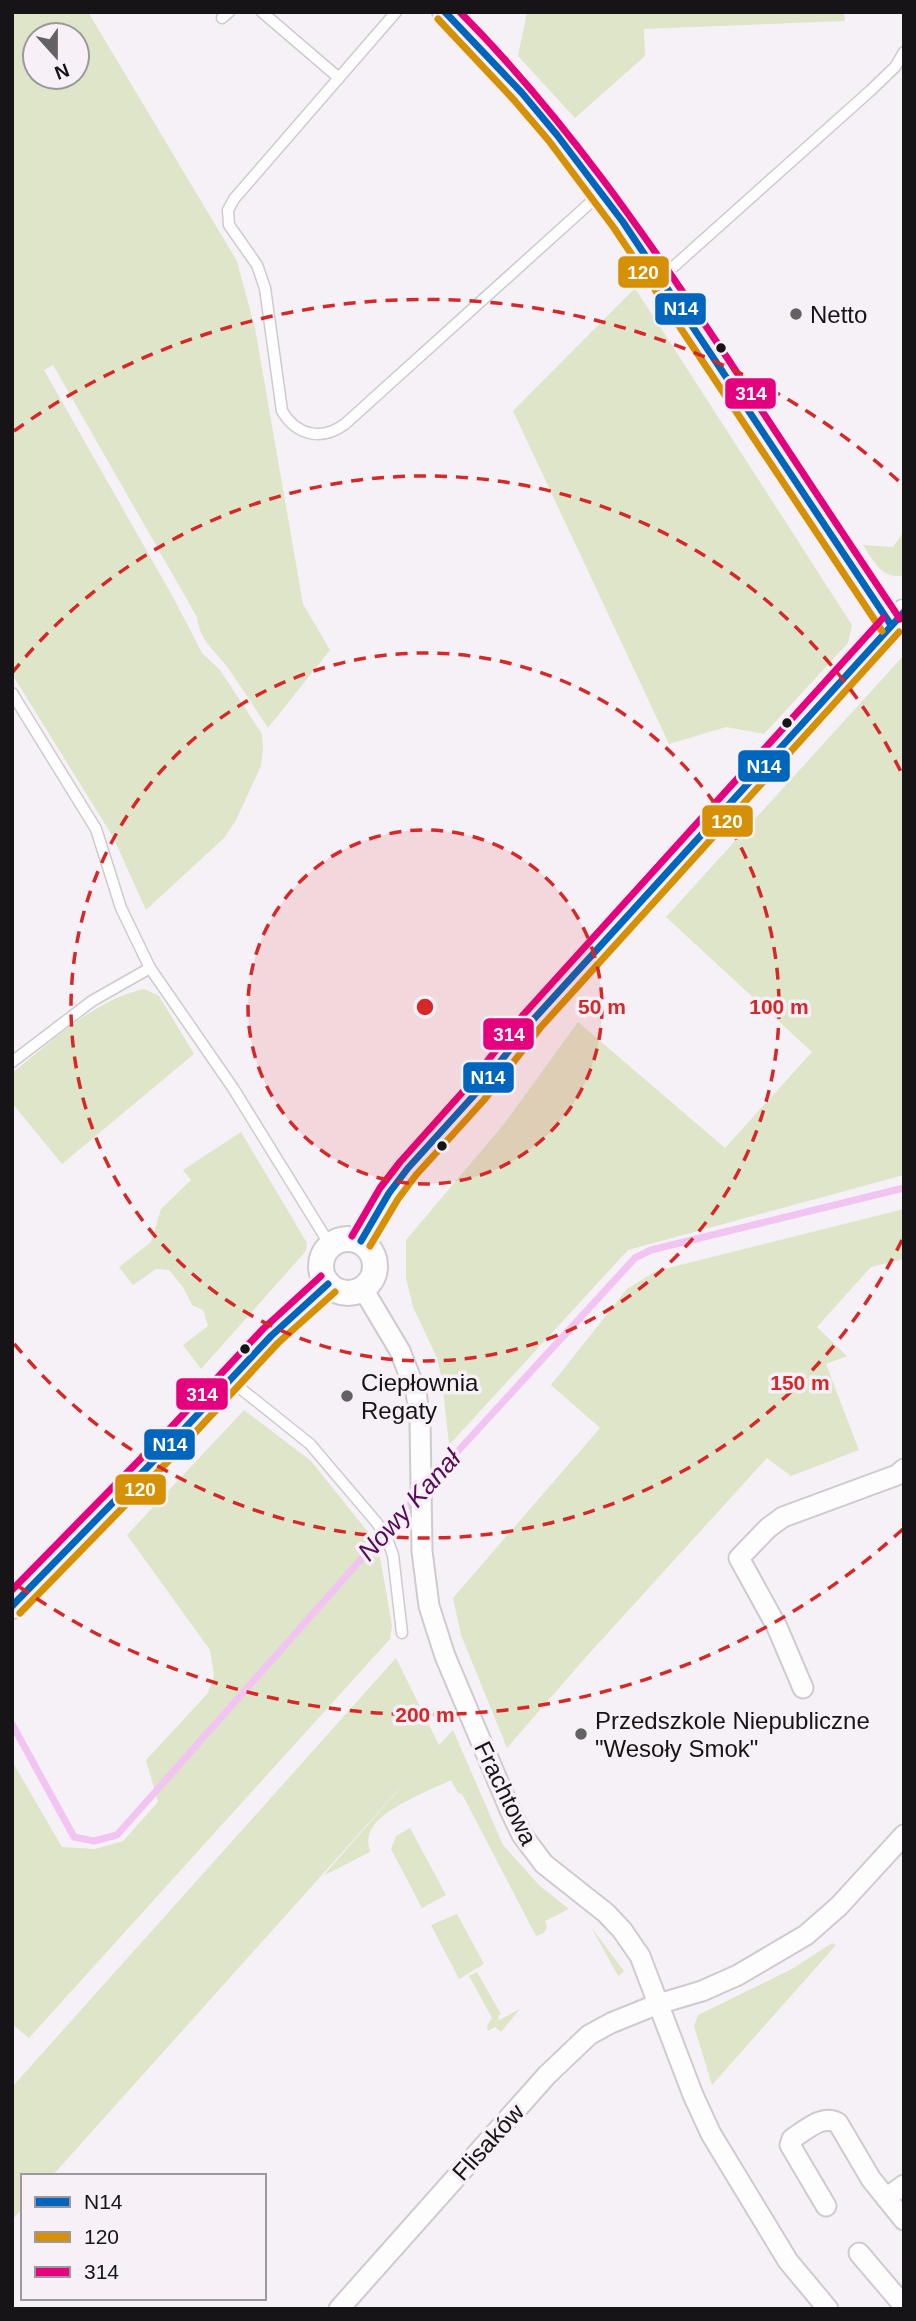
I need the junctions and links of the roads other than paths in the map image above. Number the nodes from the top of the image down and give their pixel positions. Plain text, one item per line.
1 (262, 12) edge
2 (396, 12) edge
3 (445, 12) edge
4 (904, 52) edge
5 (339, 78) junction
6 (603, 191) junction
7 (662, 277) junction
8 (897, 619) edge
9 (12, 693) edge
10 (150, 968) junction
11 (12, 1062) edge
12 (360, 1241) junction
13 (330, 1245) junction
14 (328, 1284) junction
15 (363, 1289) junction
16 (230, 1380) junction
17 (901, 1478) edge
18 (12, 1606) edge
19 (402, 1633) dead end
20 (803, 1688) dead end
21 (904, 1835) edge
22 (658, 2004) junction
23 (904, 2185) edge
24 (886, 2198) junction
25 (825, 2206) dead end
26 (904, 2220) edge
27 (859, 2253) dead end
28 (904, 2306) edge
29 (339, 2309) edge
30 (828, 2309) edge

1 - 5 lane
2 - 5 lane
3 - 6 street
4 - 7 lane
5 - 6 lane
6 - 7 street
7 - 8 street
8 - 12 street
9 - 10 lane
10 - 11 lane
10 - 13 lane
12 - 13 street
12 - 15 street
13 - 14 street
14 - 15 street
14 - 16 street
15 - 22 street, Frachtowa
16 - 18 street
16 - 19 lane
17 - 20 street
21 - 22 street, Flisaków
22 - 29 street, Flisaków
22 - 30 street, Frachtowa
23 - 24 street
24 - 25 street
24 - 26 street
27 - 28 street

